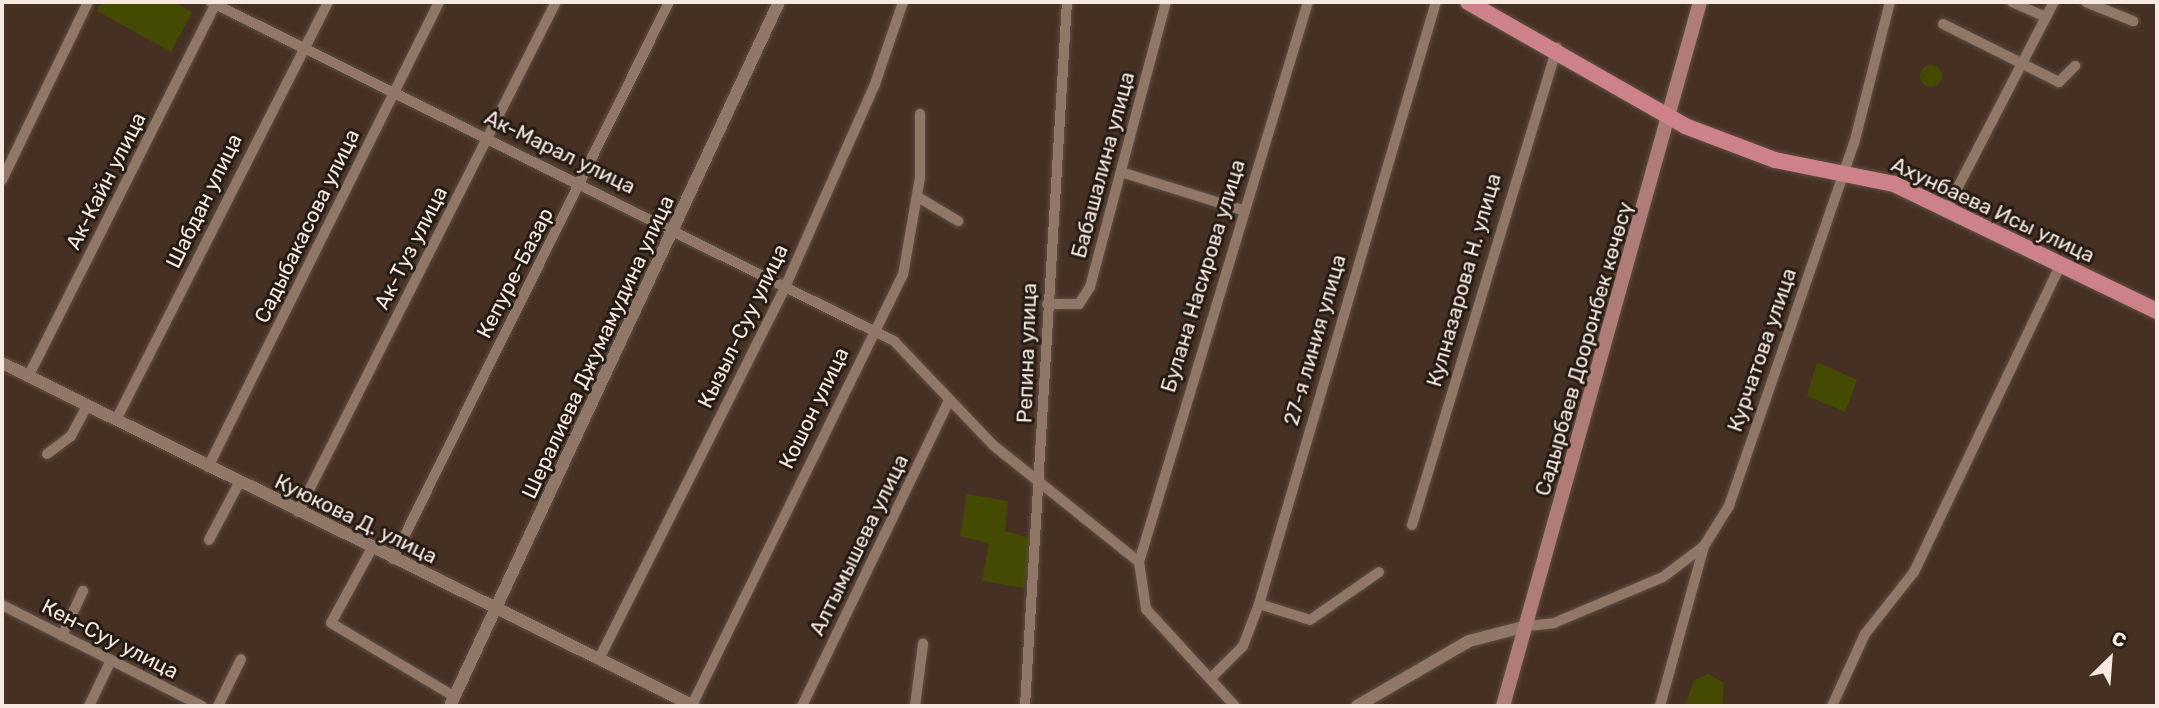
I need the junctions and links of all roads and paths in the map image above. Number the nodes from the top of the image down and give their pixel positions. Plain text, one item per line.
1 (88, 2) edge
2 (328, 2) edge
3 (439, 2) edge
4 (556, 2) edge
5 (669, 2) edge
6 (779, 2) edge
7 (903, 2) edge
8 (1067, 2) edge
9 (1166, 2) edge
10 (1308, 2) edge
11 (1436, 2) edge
12 (1468, 2) edge
13 (1700, 2) edge
14 (1890, 2) edge
15 (2012, 2) edge
16 (2054, 2) edge
17 (2086, 2) edge
18 (215, 3) edge
19 (2046, 17) junction
20 (2133, 21) dead end
21 (1943, 24) dead end
22 (302, 48) junction
23 (1557, 48) junction
24 (2022, 63) junction
25 (2075, 66) dead end
26 (395, 93) junction
27 (920, 114) dead end
28 (1671, 118) junction
29 (488, 139) junction
30 (1121, 172) junction
31 (1843, 173) junction
32 (2, 180) edge
33 (581, 185) junction
34 (918, 197) junction
35 (1242, 210) junction
36 (1946, 210) junction
37 (958, 221) dead end
38 (675, 229) junction
39 (2061, 264) junction
40 (786, 285) junction
41 (1047, 304) junction
42 (2157, 311) edge
43 (873, 328) junction
44 (2, 363) edge
45 (29, 377) junction
46 (950, 400) junction
47 (88, 406) junction
48 (117, 420) junction
49 (47, 454) dead end
50 (208, 467) junction
51 (239, 483) junction
52 (1042, 483) junction
53 (298, 512) junction
54 (1412, 525) dead end
55 (209, 540) dead end
56 (1704, 546) junction
57 (372, 548) junction
58 (393, 559) junction
59 (1139, 562) junction
60 (1379, 572) dead end
61 (83, 591) dead end
62 (1259, 604) junction
63 (2, 606) edge
64 (496, 610) junction
65 (1527, 626) junction
66 (62, 636) junction
67 (923, 644) dead end
68 (241, 659) dead end
69 (598, 659) junction
70 (111, 660) junction
71 (1211, 678) junction
72 (452, 701) edge
73 (89, 706) edge
74 (202, 706) edge
75 (218, 706) edge
76 (693, 706) edge
77 (802, 706) edge
78 (915, 706) edge
79 (1025, 706) edge
80 (1235, 706) edge
81 (1357, 706) edge
82 (1503, 706) edge
83 (1660, 706) edge
84 (1832, 706) edge

1 - 32 street
2 - 22 street, Шабдан улица
3 - 26 street, Садыбакасова улица
4 - 29 street, Ак-Туз улица
5 - 33 street, Кепуре-Базар
6 - 38 street, Шералиева Джумамудина улица
7 - 40 street, Кызыл-Суу улица
8 - 41 street, Репина улица
9 - 30 street, Бабашалина улица
10 - 35 street, Булана Насирова улица
11 - 62 street, 27-я линия улица
12 - 23 main road, Ахунбаева Исы улица
13 - 28 main road, Садырбаев Дооронбек көчөсү
14 - 31 street, Курчатова улица
15 - 19 street
16 - 19 street
17 - 20 street
18 - 22 street, Ак-Марал улица
18 - 45 street, Ак-Кайн улица
19 - 24 street
21 - 24 street
22 - 26 street, Ак-Марал улица
22 - 48 street, Шабдан улица
23 - 28 main road, Ахунбаева Исы улица
23 - 54 street, Кулназарова Н. улица
24 - 25 street
24 - 36 street
26 - 29 street, Ак-Марал улица
26 - 50 street, Садыбакасова улица
27 - 34 street, Кошон улица
28 - 31 main road, Ахунбаева Исы улица
28 - 65 main road, Садырбаев Дооронбек көчөсү
29 - 33 street, Ак-Марал улица
29 - 53 street, Ак-Туз улица
30 - 35 street
30 - 41 street, Бабашалина улица
31 - 36 main road, Ахунбаева Исы улица
31 - 56 street, Курчатова улица
33 - 38 street, Ак-Марал улица
33 - 58 street, Кепуре-Базар
34 - 37 street
34 - 43 street, Кошон улица
35 - 59 street, Булана Насирова улица
36 - 39 main road, Ахунбаева Исы улица
38 - 40 street, Ак-Марал улица
38 - 64 street, Шералиева Джумамудина улица
39 - 42 main road, Ахунбаева Исы улица
39 - 84 street
40 - 43 street, Ак-Марал улица
40 - 69 street, Кызыл-Суу улица
41 - 52 street, Репина улица
43 - 46 street, Ак-Марал улица
43 - 76 street, Кошон улица
44 - 45 street, Куюкова Д. улица
45 - 47 street, Куюкова Д. улица
46 - 52 street, Ак-Марал улица
46 - 77 street, Алтымышева улица
47 - 48 street, Куюкова Д. улица
47 - 49 street
48 - 50 street, Куюкова Д. улица
50 - 51 street, Куюкова Д. улица
51 - 53 street, Куюкова Д. улица
51 - 55 street
52 - 59 street, Ак-Марал улица
52 - 79 street, Репина улица
53 - 57 street, Куюкова Д. улица
56 - 65 street
56 - 83 street, Курчатова улица
57 - 58 street, Куюкова Д. улица
57 - 72 street
58 - 64 street, Куюкова Д. улица
59 - 71 street
60 - 62 street
61 - 66 street
62 - 71 street, 27-я линия улица
63 - 66 street, Кен-Суу улица
64 - 69 street, Куюкова Д. улица
64 - 72 street, Шералиева Джумамудина улица
65 - 81 street
65 - 82 main road, Садырбаев Дооронбек көчөсү
66 - 70 street, Кен-Суу улица
67 - 78 street
68 - 75 street
69 - 76 street, Куюкова Д. улица
70 - 73 street
70 - 74 street, Кен-Суу улица
71 - 80 street

